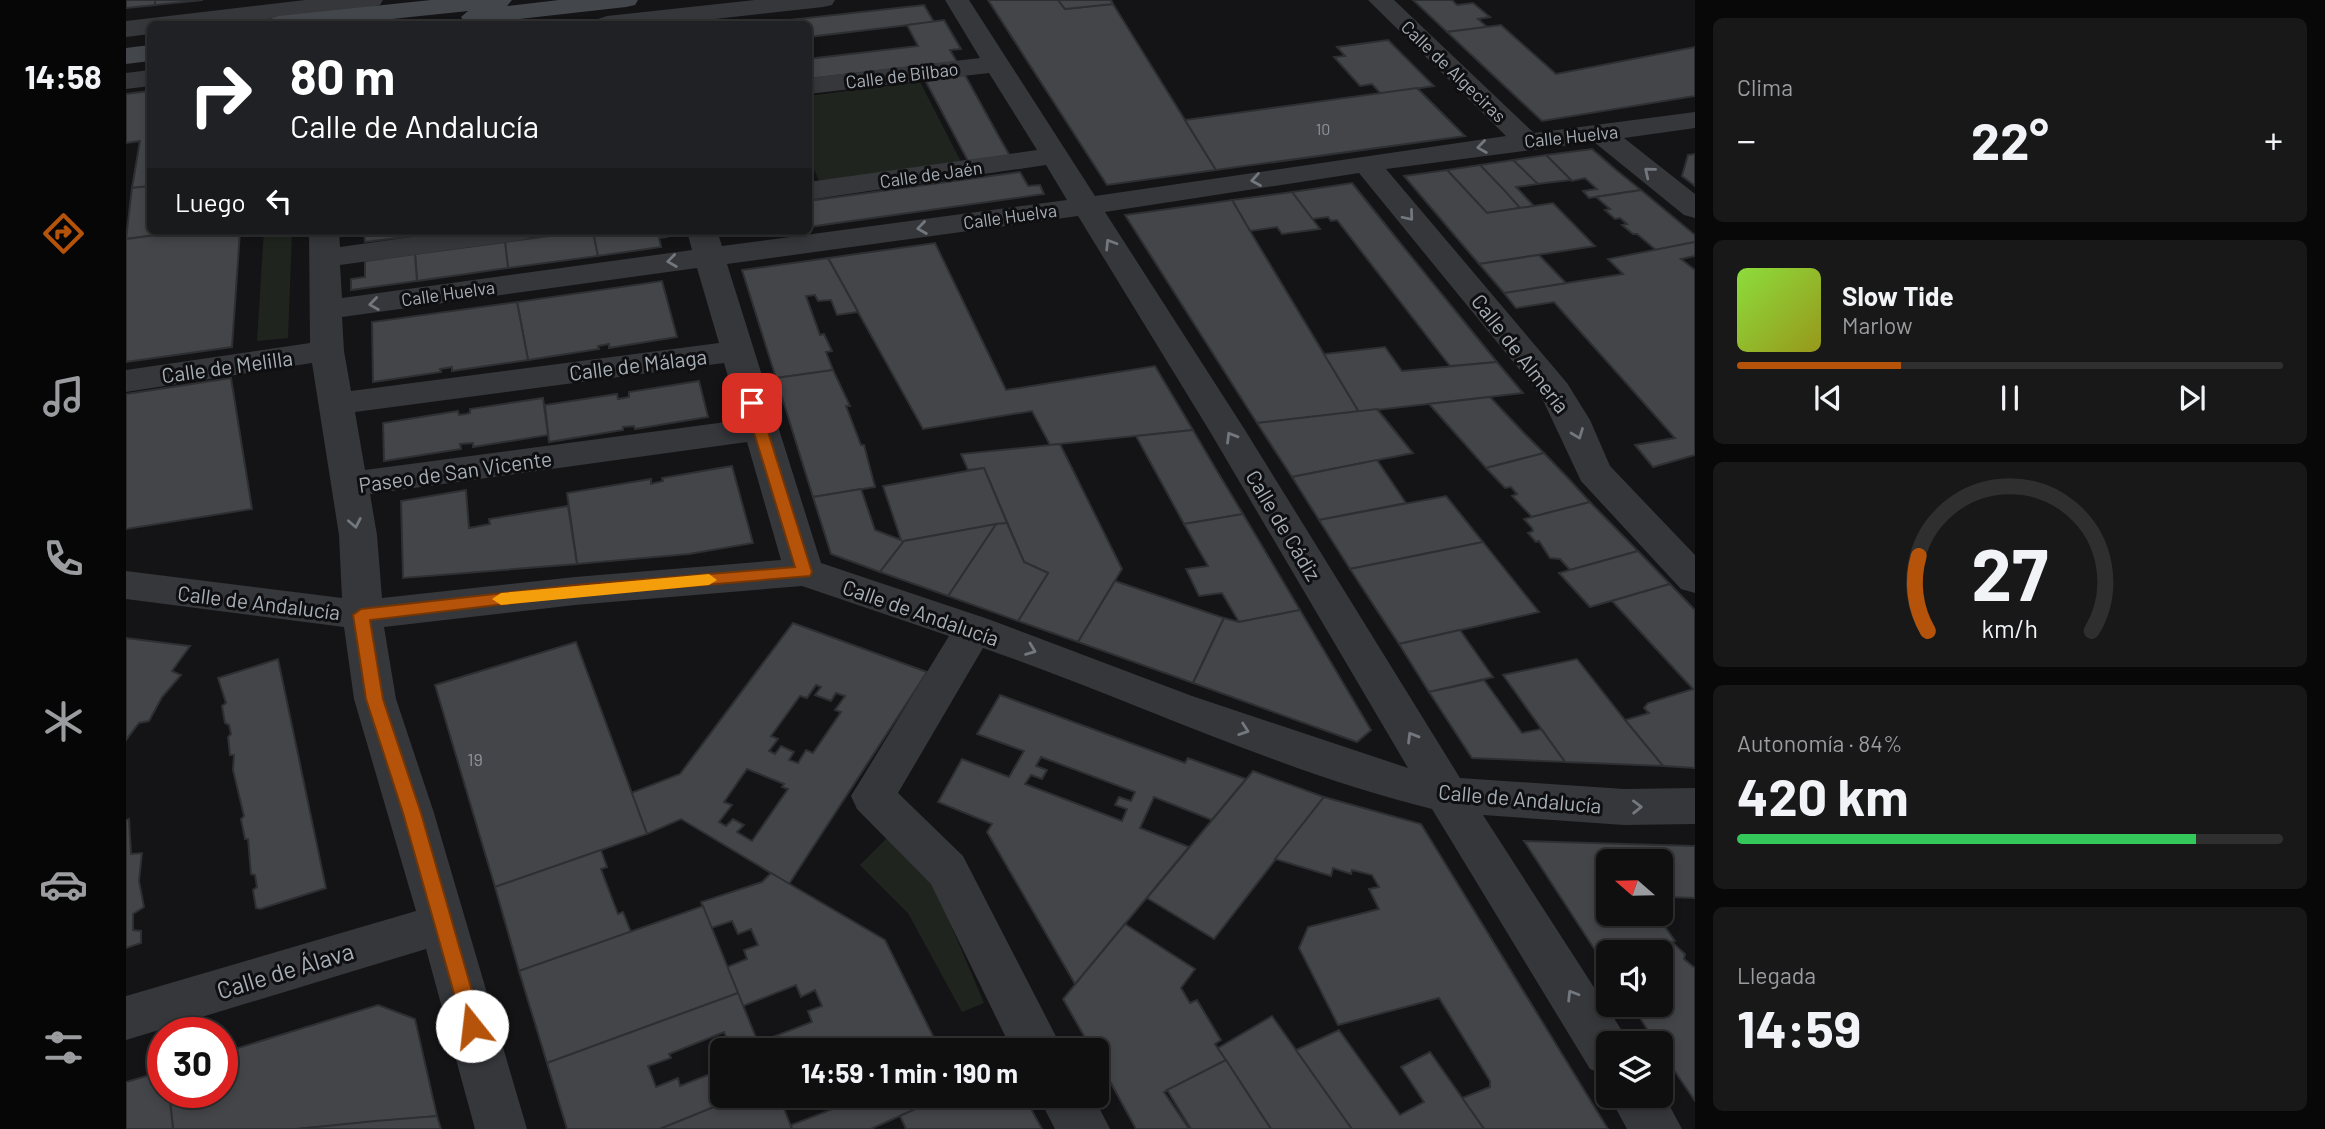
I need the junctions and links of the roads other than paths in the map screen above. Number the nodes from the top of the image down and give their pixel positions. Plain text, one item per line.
1 (363, 0) edge
2 (371, 0) edge
3 (500, 0) edge
4 (617, 0) edge
5 (823, 0) edge
6 (957, 0) edge
7 (1380, 0) edge
8 (637, 15) edge
9 (185, 21) edge
10 (307, 21) edge
11 (432, 21) edge
12 (617, 21) edge
13 (147, 26) edge
14 (126, 29) edge
15 (147, 39) edge
16 (126, 41) edge
17 (147, 53) edge
18 (126, 56) edge
19 (996, 64) junction
20 (147, 78) edge
21 (126, 80) edge
22 (812, 86) edge
23 (1695, 120) edge
24 (1602, 134) junction
25 (1527, 141) junction
26 (1052, 156) junction
27 (1366, 163) junction
28 (812, 190) edge
29 (1087, 206) junction
30 (1695, 209) edge
31 (812, 233) edge
32 (461, 235) edge
33 (788, 235) edge
34 (705, 243) edge
35 (325, 244) edge
36 (324, 310) junction
37 (327, 351) junction
38 (737, 351) junction
39 (126, 381) edge
40 (336, 404) junction
41 (760, 429) junction
42 (348, 485) junction
43 (804, 572) junction
44 (1695, 579) edge
45 (126, 585) edge
46 (361, 615) junction
47 (974, 629) junction
48 (1447, 795) junction
49 (1695, 806) edge
50 (444, 923) junction
51 (126, 1018) edge
52 (1596, 1034) edge
53 (1030, 1037) edge
54 (1071, 1108) edge
55 (1643, 1108) edge
56 (500, 1129) edge
57 (1084, 1129) edge
58 (1657, 1129) edge

1 - 2 street
1 - 9 street
3 - 10 main road
4 - 8 main road
4 - 11 main road
5 - 8 street
6 - 19 street, Calle de Cádiz
7 - 25 street, Calle de Algeciras
8 - 12 street
13 - 14 street
15 - 16 main road
17 - 18 main road
19 - 22 street, Calle de Bilbao
19 - 26 street, Calle de Cádiz
20 - 21 street
23 - 24 street, Calle Huelva
24 - 25 street, Calle Huelva
30 -> 24 street
25 -> 27 street, Calle Huelva
26 - 28 street, Calle de Jaén
26 - 29 street, Calle de Cádiz
27 -> 29 street, Calle Huelva
27 -> 44 street, Calle de Almería
29 -> 31 street, Calle Huelva
48 -> 29 street, Calle de Cádiz
32 - 35 street
33 -> 34 street, Calle Huelva
34 -> 36 street, Calle Huelva
34 - 38 street, Calle de Málaga
35 - 36 street, Paseo de San Vicente
36 - 37 street, Paseo de San Vicente
37 - 39 street, Calle de Melilla
37 - 40 street, Paseo de San Vicente
38 - 40 street, Calle de Málaga
38 - 41 street, Calle de Málaga
40 - 42 street, Paseo de San Vicente
41 - 42 street, Paseo de San Vicente
41 - 43 street, Calle de Málaga
42 -> 46 street, Paseo de San Vicente
43 - 46 street, Calle de Andalucía
43 - 47 street, Calle de Andalucía
45 - 46 street, Calle de Andalucía
46 - 50 street, Paseo de San Vicente
47 -> 48 street, Calle de Andalucía
47 - 53 street
48 -> 49 street, Calle de Andalucía
52 -> 48 street, Calle de Cádiz
50 - 51 street, Calle de Álava
50 - 56 street, Paseo de San Vicente
54 - 57 street
55 - 58 street

